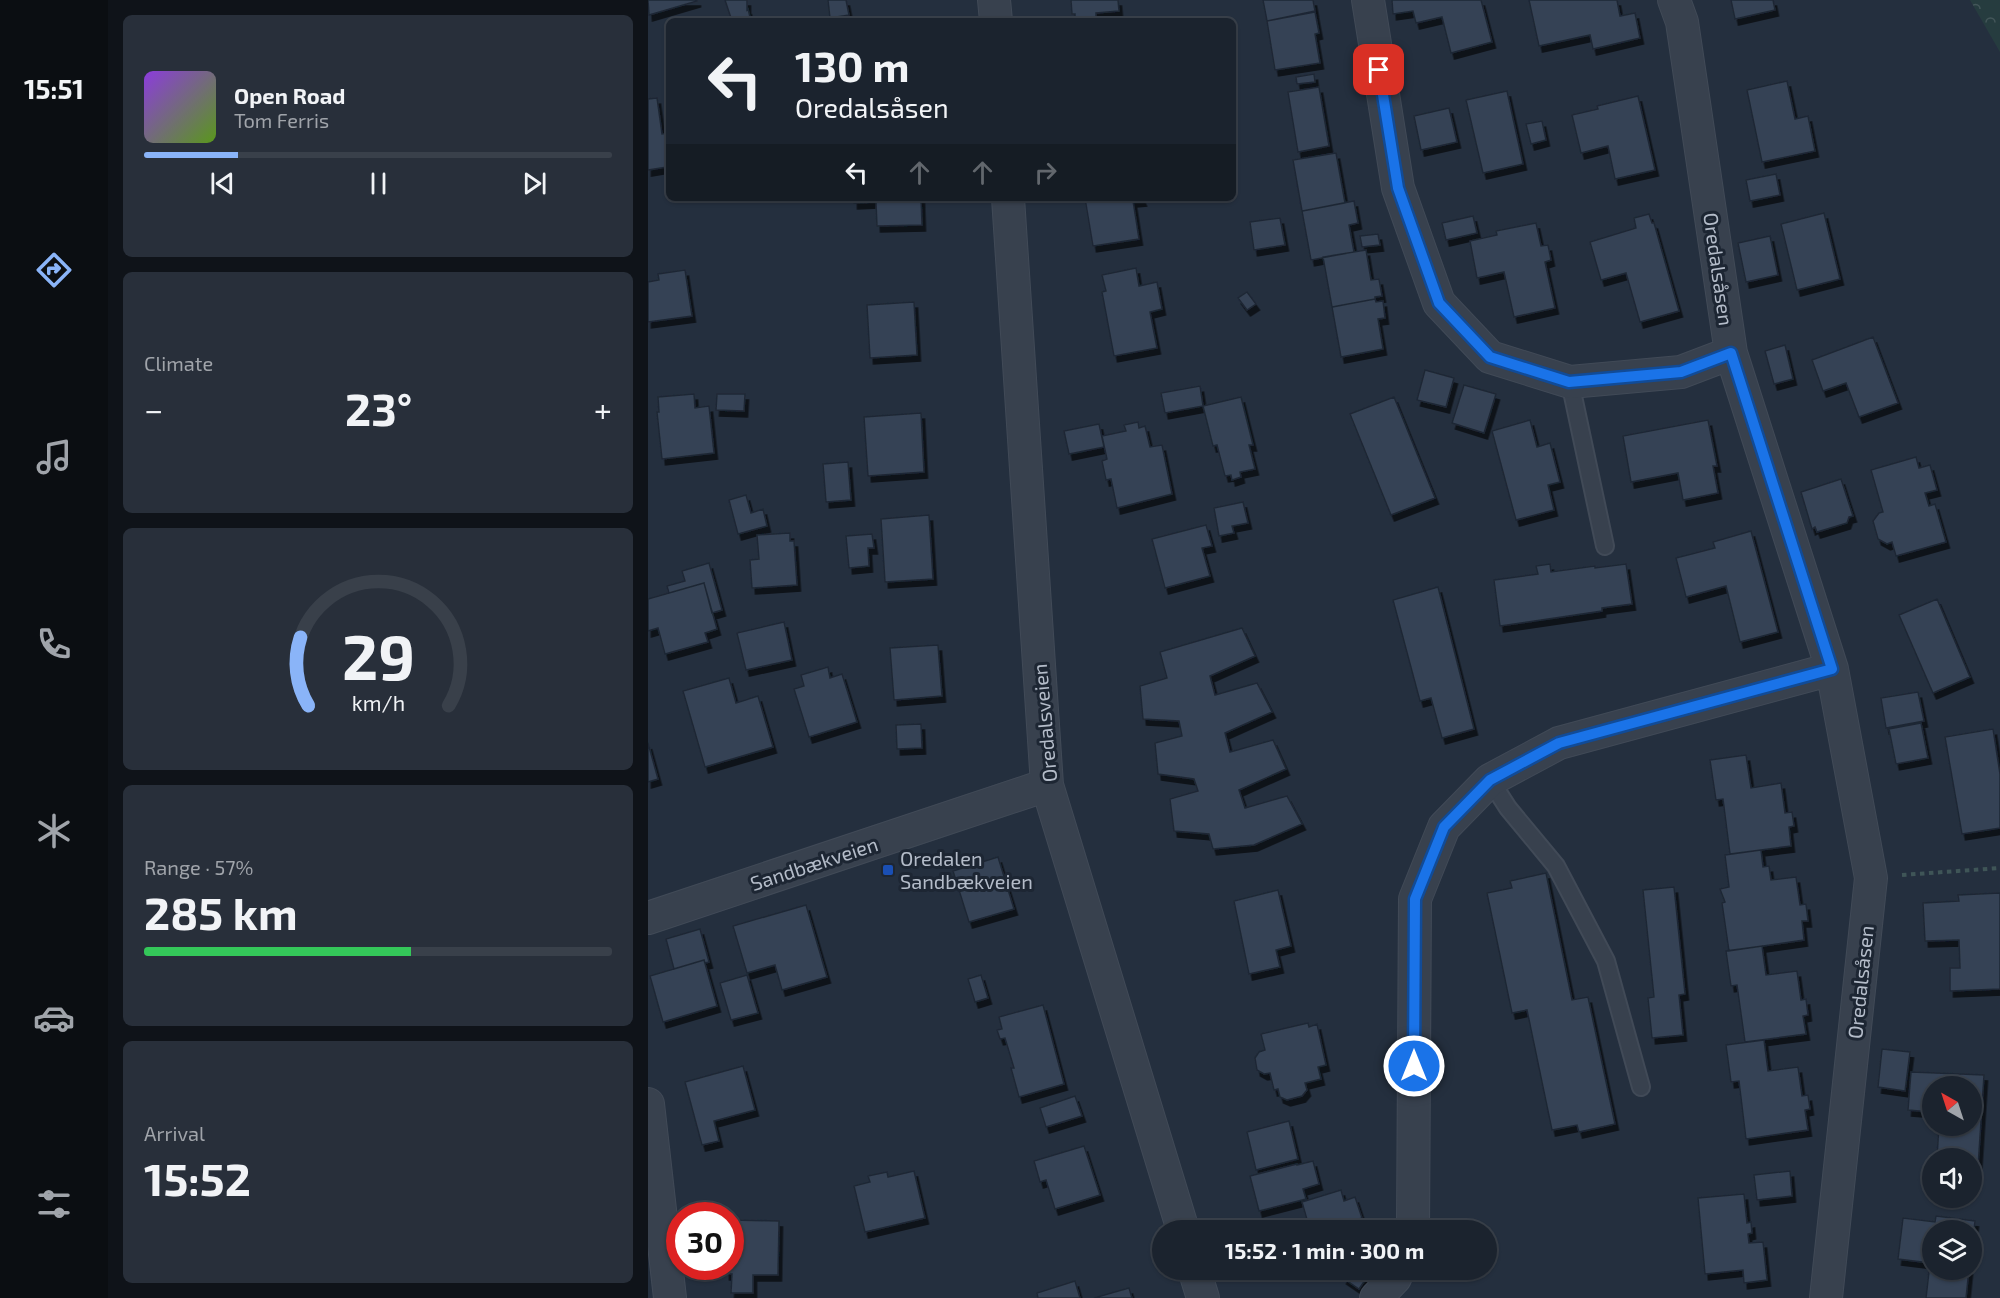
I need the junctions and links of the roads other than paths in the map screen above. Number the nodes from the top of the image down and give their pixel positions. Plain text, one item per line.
1 (994, 0) edge
2 (1368, 0) edge
3 (1674, 0) edge
4 (996, 18) edge
5 (1008, 201) edge
6 (1731, 353) junction
7 (1569, 382) junction
8 (1605, 546) dead end
9 (1832, 669) junction
10 (1490, 780) junction
11 (1047, 785) junction
12 (648, 918) edge
13 (1641, 1087) dead end
14 (648, 1104) edge
15 (1180, 1220) edge
16 (1413, 1220) edge
17 (1197, 1280) edge
18 (1393, 1280) edge
19 (670, 1298) edge
20 (1203, 1298) edge
21 (1376, 1298) edge
22 (1826, 1298) edge

1 - 4 street
2 - 7 street
3 - 6 street, Oredalsåsen
5 - 11 street, Oredalsveien
6 - 7 street
6 - 9 street, Oredalsåsen
7 - 8 lane
9 - 10 street
9 - 22 street, Oredalsåsen
10 - 13 lane
10 - 16 street
11 - 12 street, Sandbækveien
11 - 15 street, Oredalsveien
14 - 19 street
17 - 20 street
18 - 21 street

